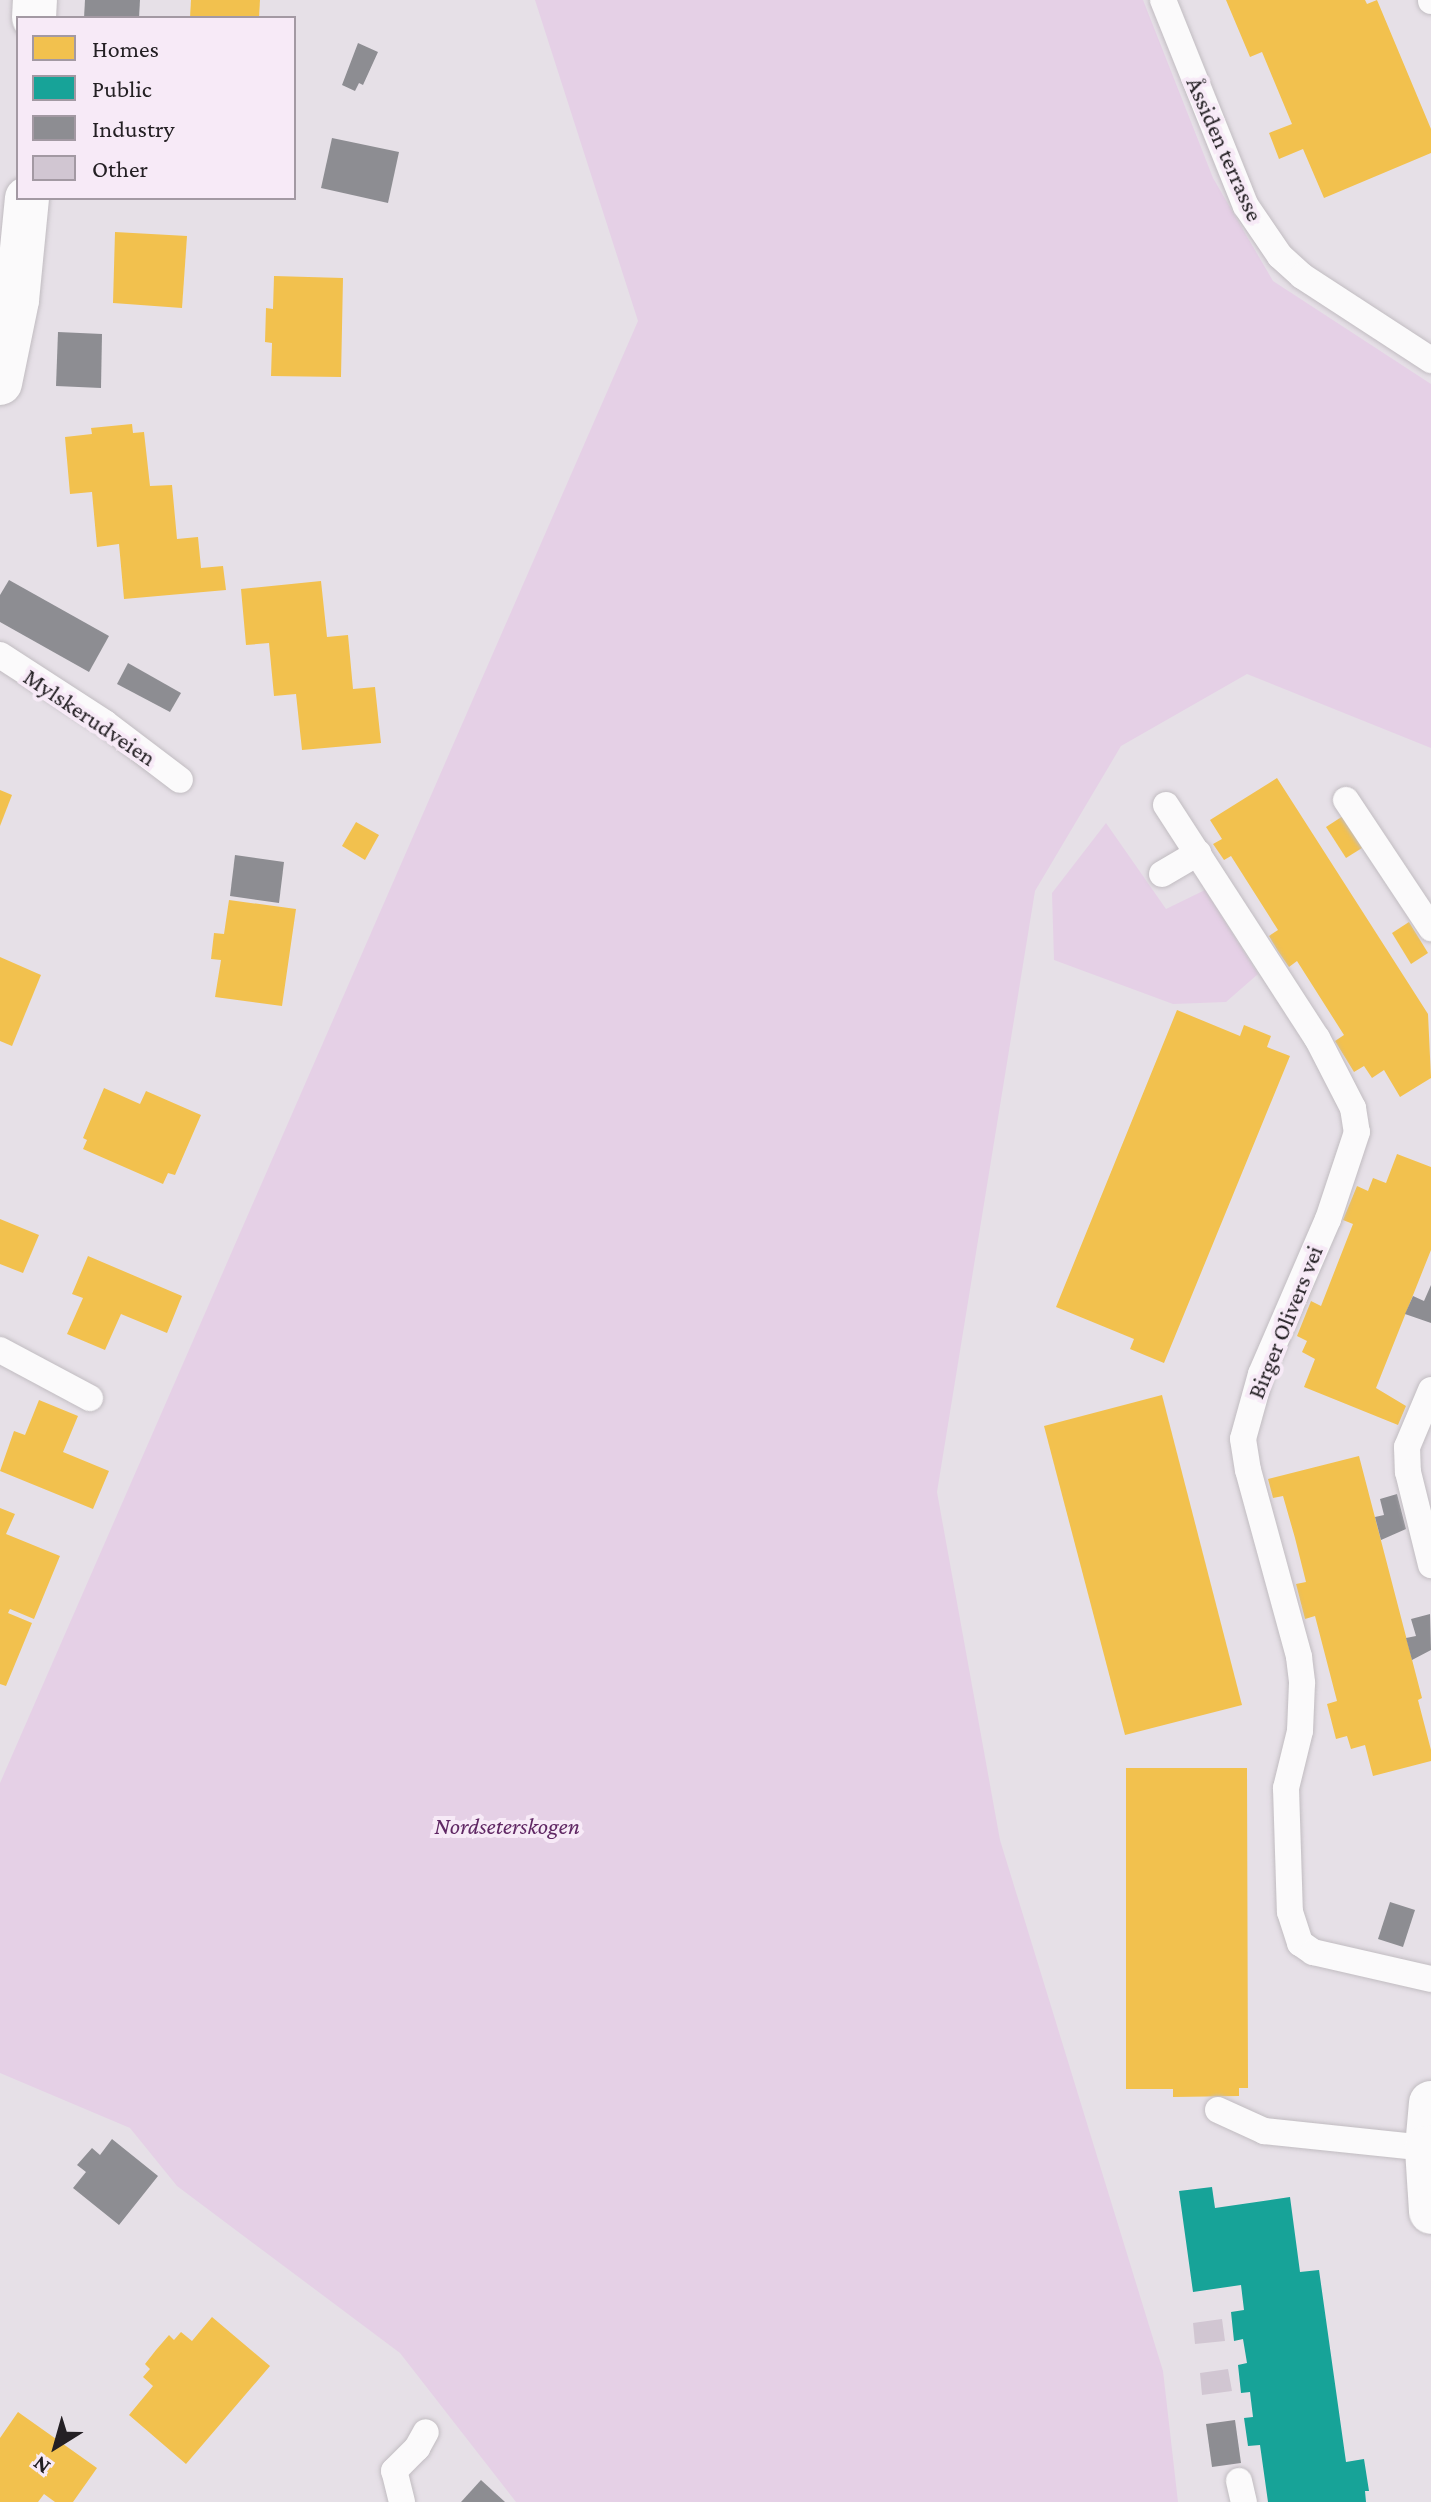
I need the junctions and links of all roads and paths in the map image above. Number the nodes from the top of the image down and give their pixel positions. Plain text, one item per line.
1 (1163, 0) edge
2 (27, 200) edge
3 (1431, 360) edge
4 (0, 383) edge
5 (0, 655) edge
6 (180, 780) dead end
7 (1346, 800) dead end
8 (1166, 805) dead end
9 (1198, 853) junction
10 (1162, 874) dead end
11 (1431, 928) edge
12 (0, 1350) edge
13 (1431, 1390) edge
14 (90, 1398) dead end
15 (1431, 1565) edge
16 (1431, 1979) edge
17 (1431, 2103) edge
18 (1218, 2110) dead end
19 (1427, 2148) junction
20 (1431, 2212) edge
21 (426, 2432) dead end
22 (402, 2502) edge

1 - 3 lane, Åssiden terrasse
2 - 4 street
5 - 6 lane, Mylskerudveien
7 - 11 lane
8 - 9 lane, Birger Olivers vei
9 - 10 lane
9 - 16 lane, Birger Olivers vei
12 - 14 lane
13 - 15 lane
17 - 19 street
18 - 19 lane
19 - 20 street
21 - 22 lane

